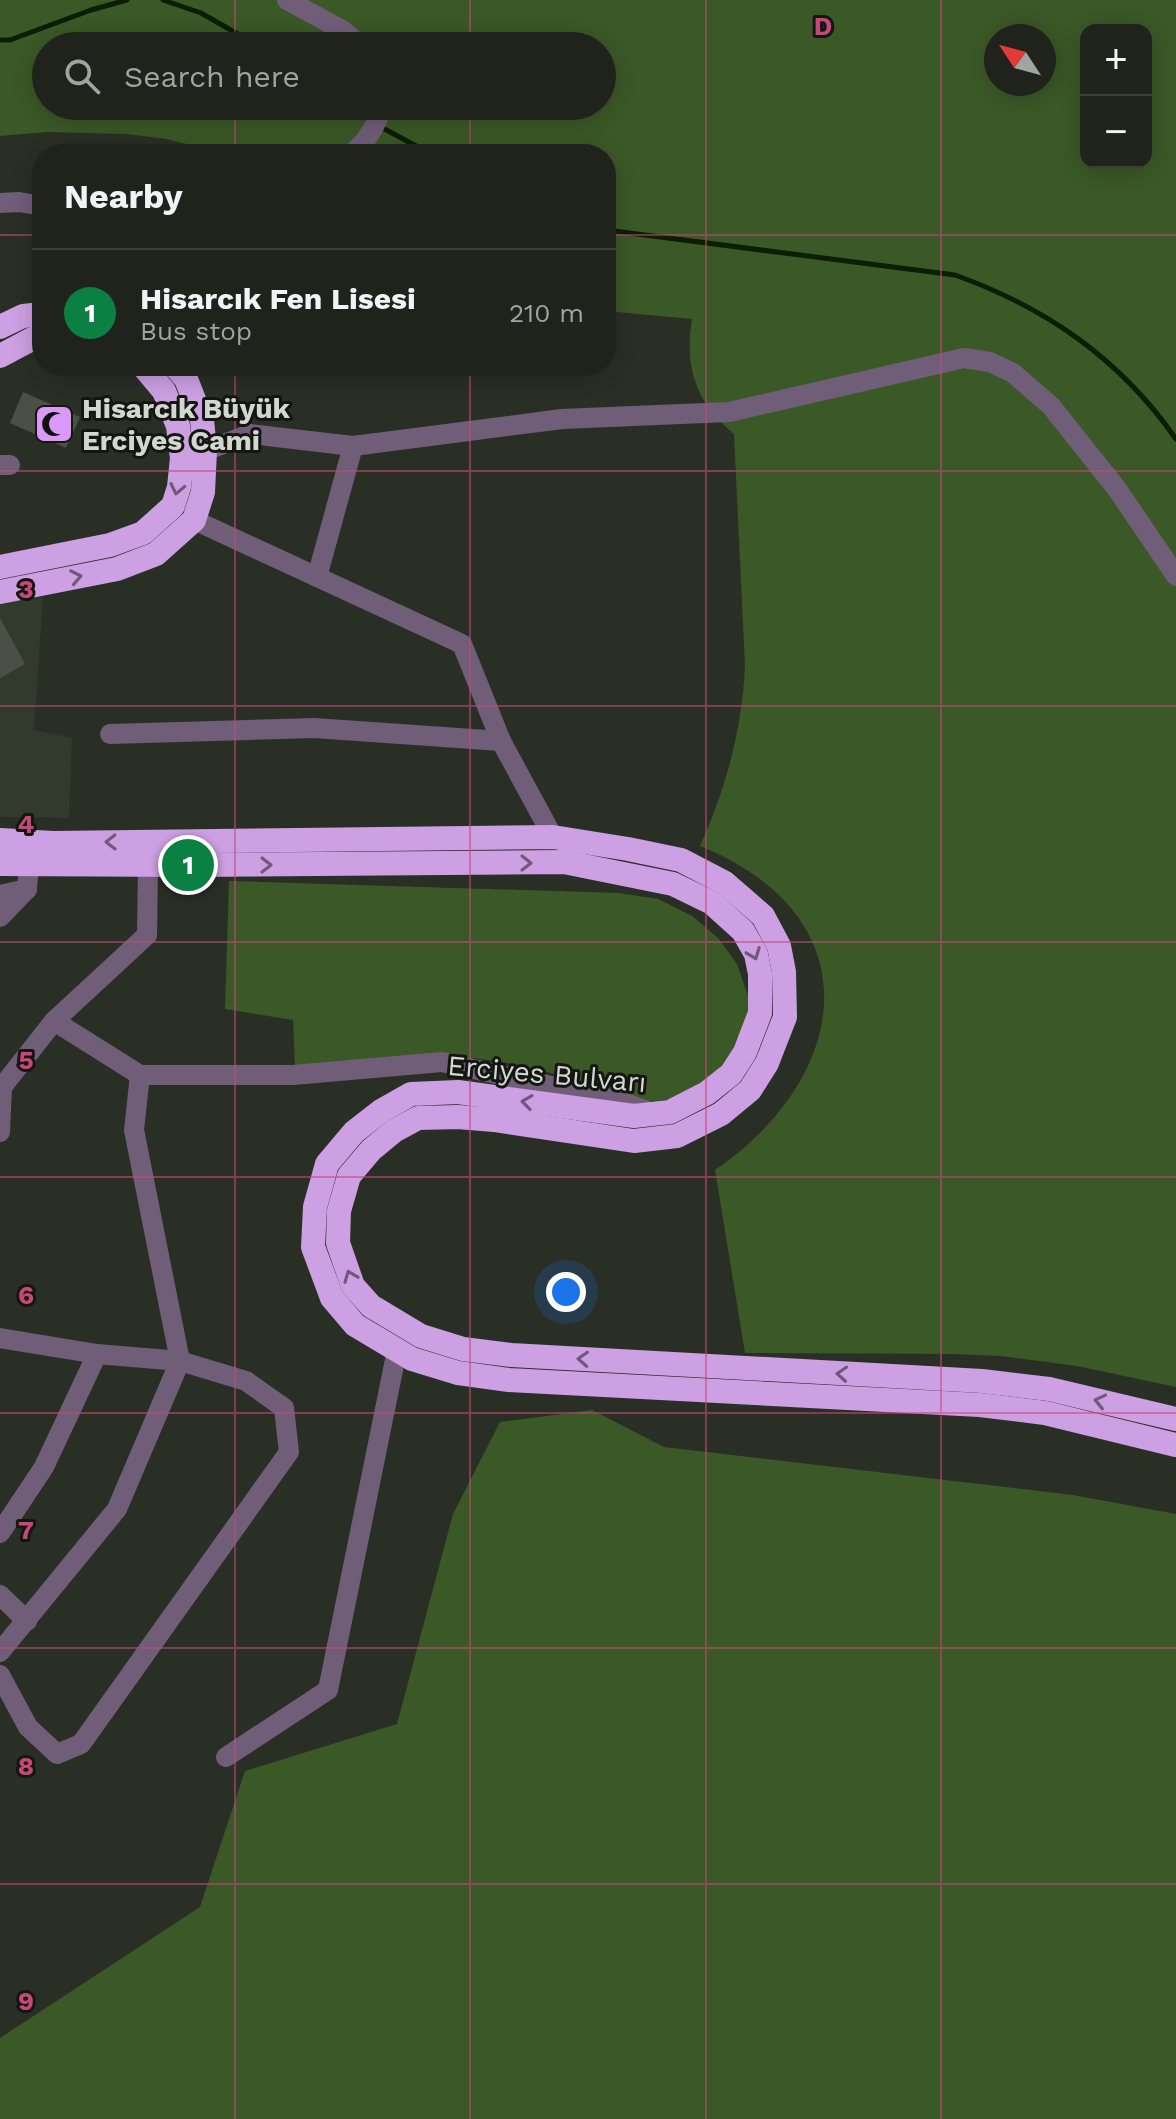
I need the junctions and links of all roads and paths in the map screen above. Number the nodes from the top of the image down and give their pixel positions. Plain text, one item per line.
1 (287, 0) edge
2 (344, 32) edge
3 (374, 120) edge
4 (360, 144) edge
5 (0, 203) edge
6 (32, 204) edge
7 (32, 315) edge
8 (0, 327) edge
9 (32, 339) edge
10 (0, 356) edge
11 (151, 376) edge
12 (183, 376) edge
13 (353, 446) junction
14 (205, 451) junction
15 (194, 520) junction
16 (0, 567) edge
17 (1176, 576) edge
18 (317, 577) junction
19 (0, 592) edge
20 (110, 734) dead end
21 (501, 741) junction
22 (553, 837) junction
23 (0, 840) edge
24 (0, 864) edge
25 (148, 865) junction
26 (28, 877) junction
27 (0, 895) edge
28 (0, 917) edge
29 (54, 1021) junction
30 (140, 1075) junction
31 (655, 1114) junction
32 (0, 1132) edge
33 (0, 1338) edge
34 (397, 1350) junction
35 (97, 1354) junction
36 (180, 1361) junction
37 (1176, 1419) edge
38 (1176, 1445) edge
39 (0, 1533) edge
40 (0, 1595) edge
41 (27, 1621) junction
42 (0, 1652) edge
43 (0, 1675) edge
44 (226, 1757) dead end

1 - 2 street
3 - 4 street
5 - 6 street
7 - 8 highway
9 - 10 highway
11 -> 16 highway
12 - 14 highway
13 - 14 street
13 - 17 street
13 - 18 street
14 - 15 highway
15 - 18 street
19 -> 15 highway
18 - 21 street
20 - 21 street
21 - 22 street
22 -> 23 highway, Erciyes Bulvarı
37 -> 22 highway, Erciyes Bulvarı
24 - 26 highway, Erciyes Bulvarı
25 - 26 highway, Erciyes Bulvarı
25 - 29 street
25 -> 31 highway, Erciyes Bulvarı
26 - 27 street
26 - 28 street
29 - 30 street
29 - 32 street
30 - 31 street
30 - 36 street
31 -> 34 highway, Erciyes Bulvarı
33 - 35 street
34 - 38 highway, Erciyes Bulvarı
34 - 44 street
35 - 36 street
35 - 39 street
36 - 41 street
36 - 43 street
40 - 41 street
41 - 42 street

